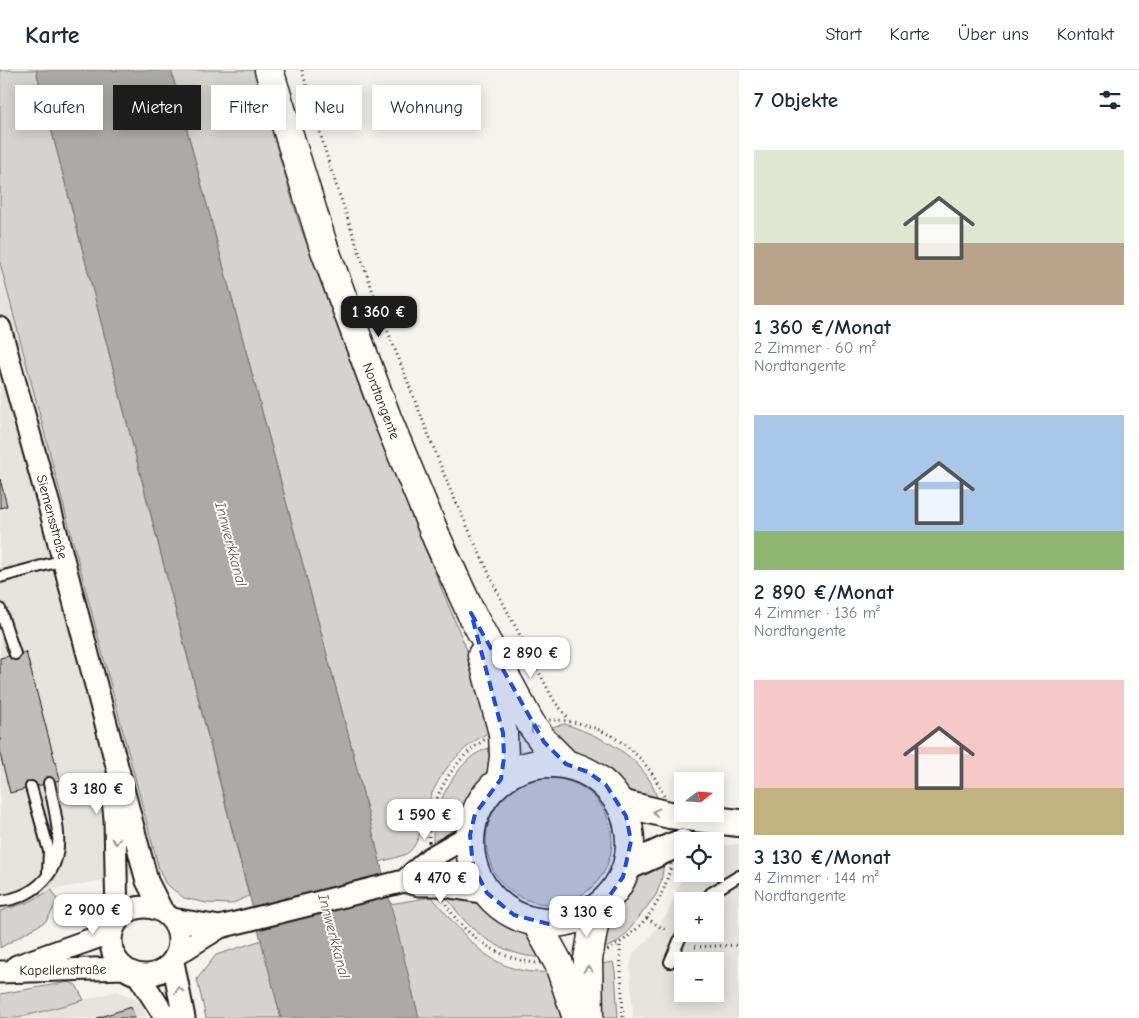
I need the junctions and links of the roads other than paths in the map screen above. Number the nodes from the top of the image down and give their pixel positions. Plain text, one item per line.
1 (269, 70) edge
2 (0, 328) edge
3 (64, 560) junction
4 (0, 577) edge
5 (0, 609) edge
6 (470, 613) junction
7 (15, 654) dead end
8 (101, 706) junction
9 (566, 764) junction
10 (501, 779) junction
11 (49, 783) dead end
12 (31, 787) dead end
13 (620, 804) junction
14 (739, 823) edge
15 (739, 828) edge
16 (724, 832) edge
17 (470, 835) junction
18 (674, 846) edge
19 (627, 867) junction
20 (739, 876) edge
21 (47, 878) junction
22 (404, 881) junction
23 (713, 892) edge
24 (487, 893) junction
25 (0, 901) edge
26 (597, 908) junction
27 (167, 915) junction
28 (536, 922) junction
29 (114, 927) junction
30 (220, 927) junction
31 (679, 942) edge
32 (175, 958) junction
33 (670, 962) dead end
34 (1, 972) edge
35 (132, 972) junction
36 (166, 1018) edge
37 (184, 1018) edge
38 (577, 1018) edge
39 (589, 1018) edge

1 - 6 main road, Nordtangente
2 - 3 street, Siemensstraße
3 - 4 lane
3 - 8 street, Siemensstraße
5 - 7 lane
9 -> 6 main road, Nordtangente
6 - 10 main road, Nordtangente
8 - 27 street, Siemensstraße
8 -> 29 street, Siemensstraße
9 - 10 main road, Nordtangente
9 - 13 main road, Nordtangente
10 - 17 main road, Nordtangente
11 - 21 lane
12 - 21 lane
14 -> 13 street
13 - 19 main road, Nordtangente
15 - 16 street
17 - 22 street
17 - 24 main road, Nordtangente
18 - 19 street
19 - 26 main road, Nordtangente
20 - 23 lane
21 - 25 lane
22 - 24 street
22 - 30 street
24 - 28 main road, Nordtangente
26 - 28 main road, Nordtangente
39 -> 26 main road
27 - 29 street
27 - 30 street
27 - 32 street
28 - 38 main road
29 - 34 street, Kapellenstraße
29 - 35 street
30 - 32 street
31 - 33 lane
32 - 35 street
37 -> 32 street
34 - 35 street, Kapellenstraße
35 - 36 street

